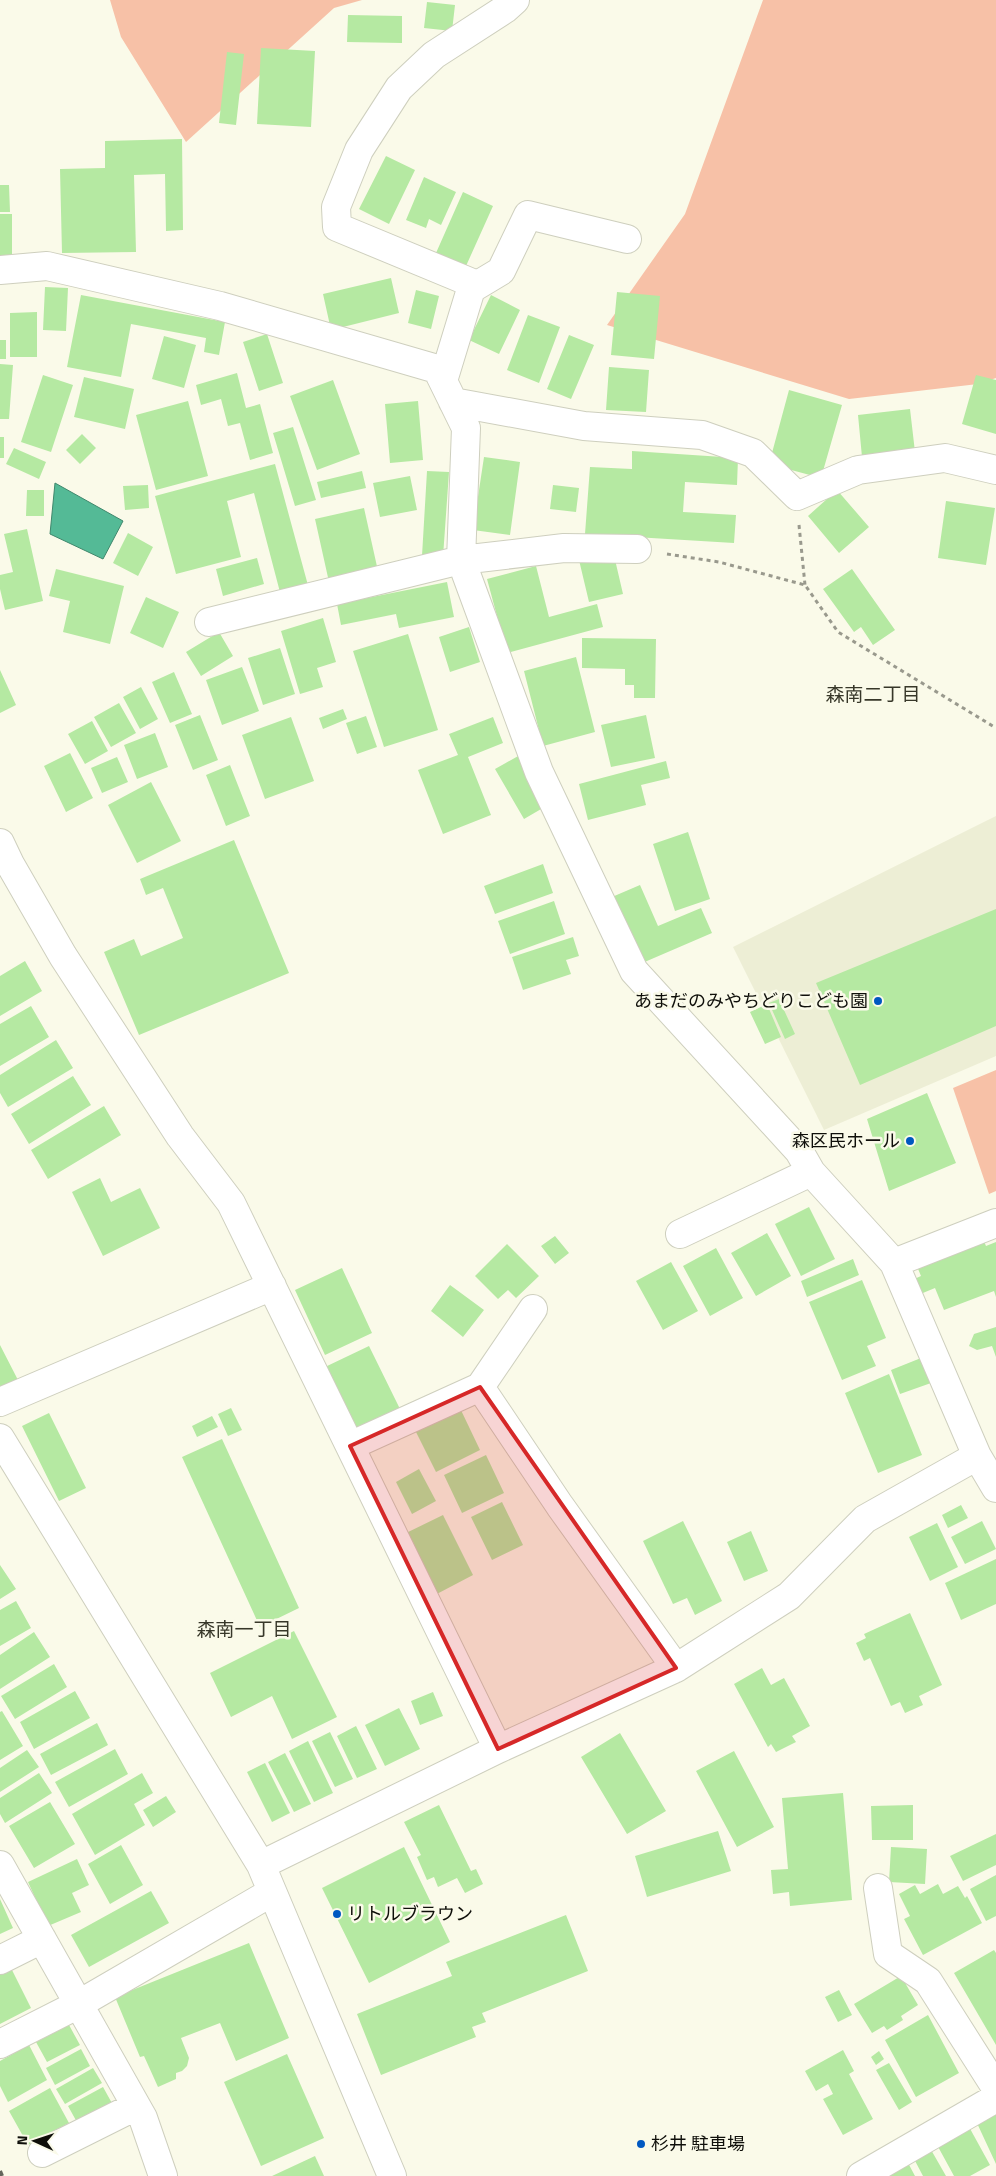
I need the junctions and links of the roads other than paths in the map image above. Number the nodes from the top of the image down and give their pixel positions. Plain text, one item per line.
1 (515, 0) edge
2 (627, 239) dead end
3 (0, 270) edge
4 (477, 285) junction
5 (448, 392) junction
6 (996, 470) edge
7 (637, 549) road end
8 (461, 560) junction
9 (209, 622) dead end
10 (0, 843) edge
11 (811, 1172) junction
12 (996, 1223) edge
13 (680, 1234) dead end
14 (894, 1263) junction
15 (272, 1286) junction
16 (533, 1309) dead end
17 (480, 1387) junction
18 (0, 1402) edge
19 (0, 1438) edge
20 (350, 1446) junction
21 (977, 1456) junction
22 (996, 1488) edge
23 (676, 1668) junction
24 (498, 1748) junction
25 (260, 1864) junction
26 (0, 1865) edge
27 (878, 1888) dead end
28 (272, 1892) junction
29 (42, 1939) junction
30 (0, 1960) edge
31 (79, 2004) junction
32 (0, 2044) edge
33 (996, 2088) edge
34 (996, 2098) edge
35 (136, 2106) junction
36 (42, 2153) dead end
37 (163, 2176) edge
38 (392, 2176) edge
39 (861, 2176) edge

1 - 4 street
2 - 4 street
3 - 5 street
4 - 5 street
5 - 6 street
5 - 8 street
7 - 8 street
8 - 9 street
8 - 11 street
10 - 15 street
11 - 13 street
11 - 14 street
12 - 14 street
14 - 21 street
15 - 18 street
15 - 20 street
16 - 17 street
17 - 20 street
17 - 23 street
19 - 25 street
20 - 24 street
21 - 22 street
21 - 23 street
23 - 24 street
24 - 25 street
25 - 28 street
26 - 29 street
27 - 33 street
28 - 31 street
28 - 38 street
29 - 30 street
29 - 31 street
31 - 32 street
31 - 35 street
34 - 39 street
35 - 36 street
35 - 37 street

